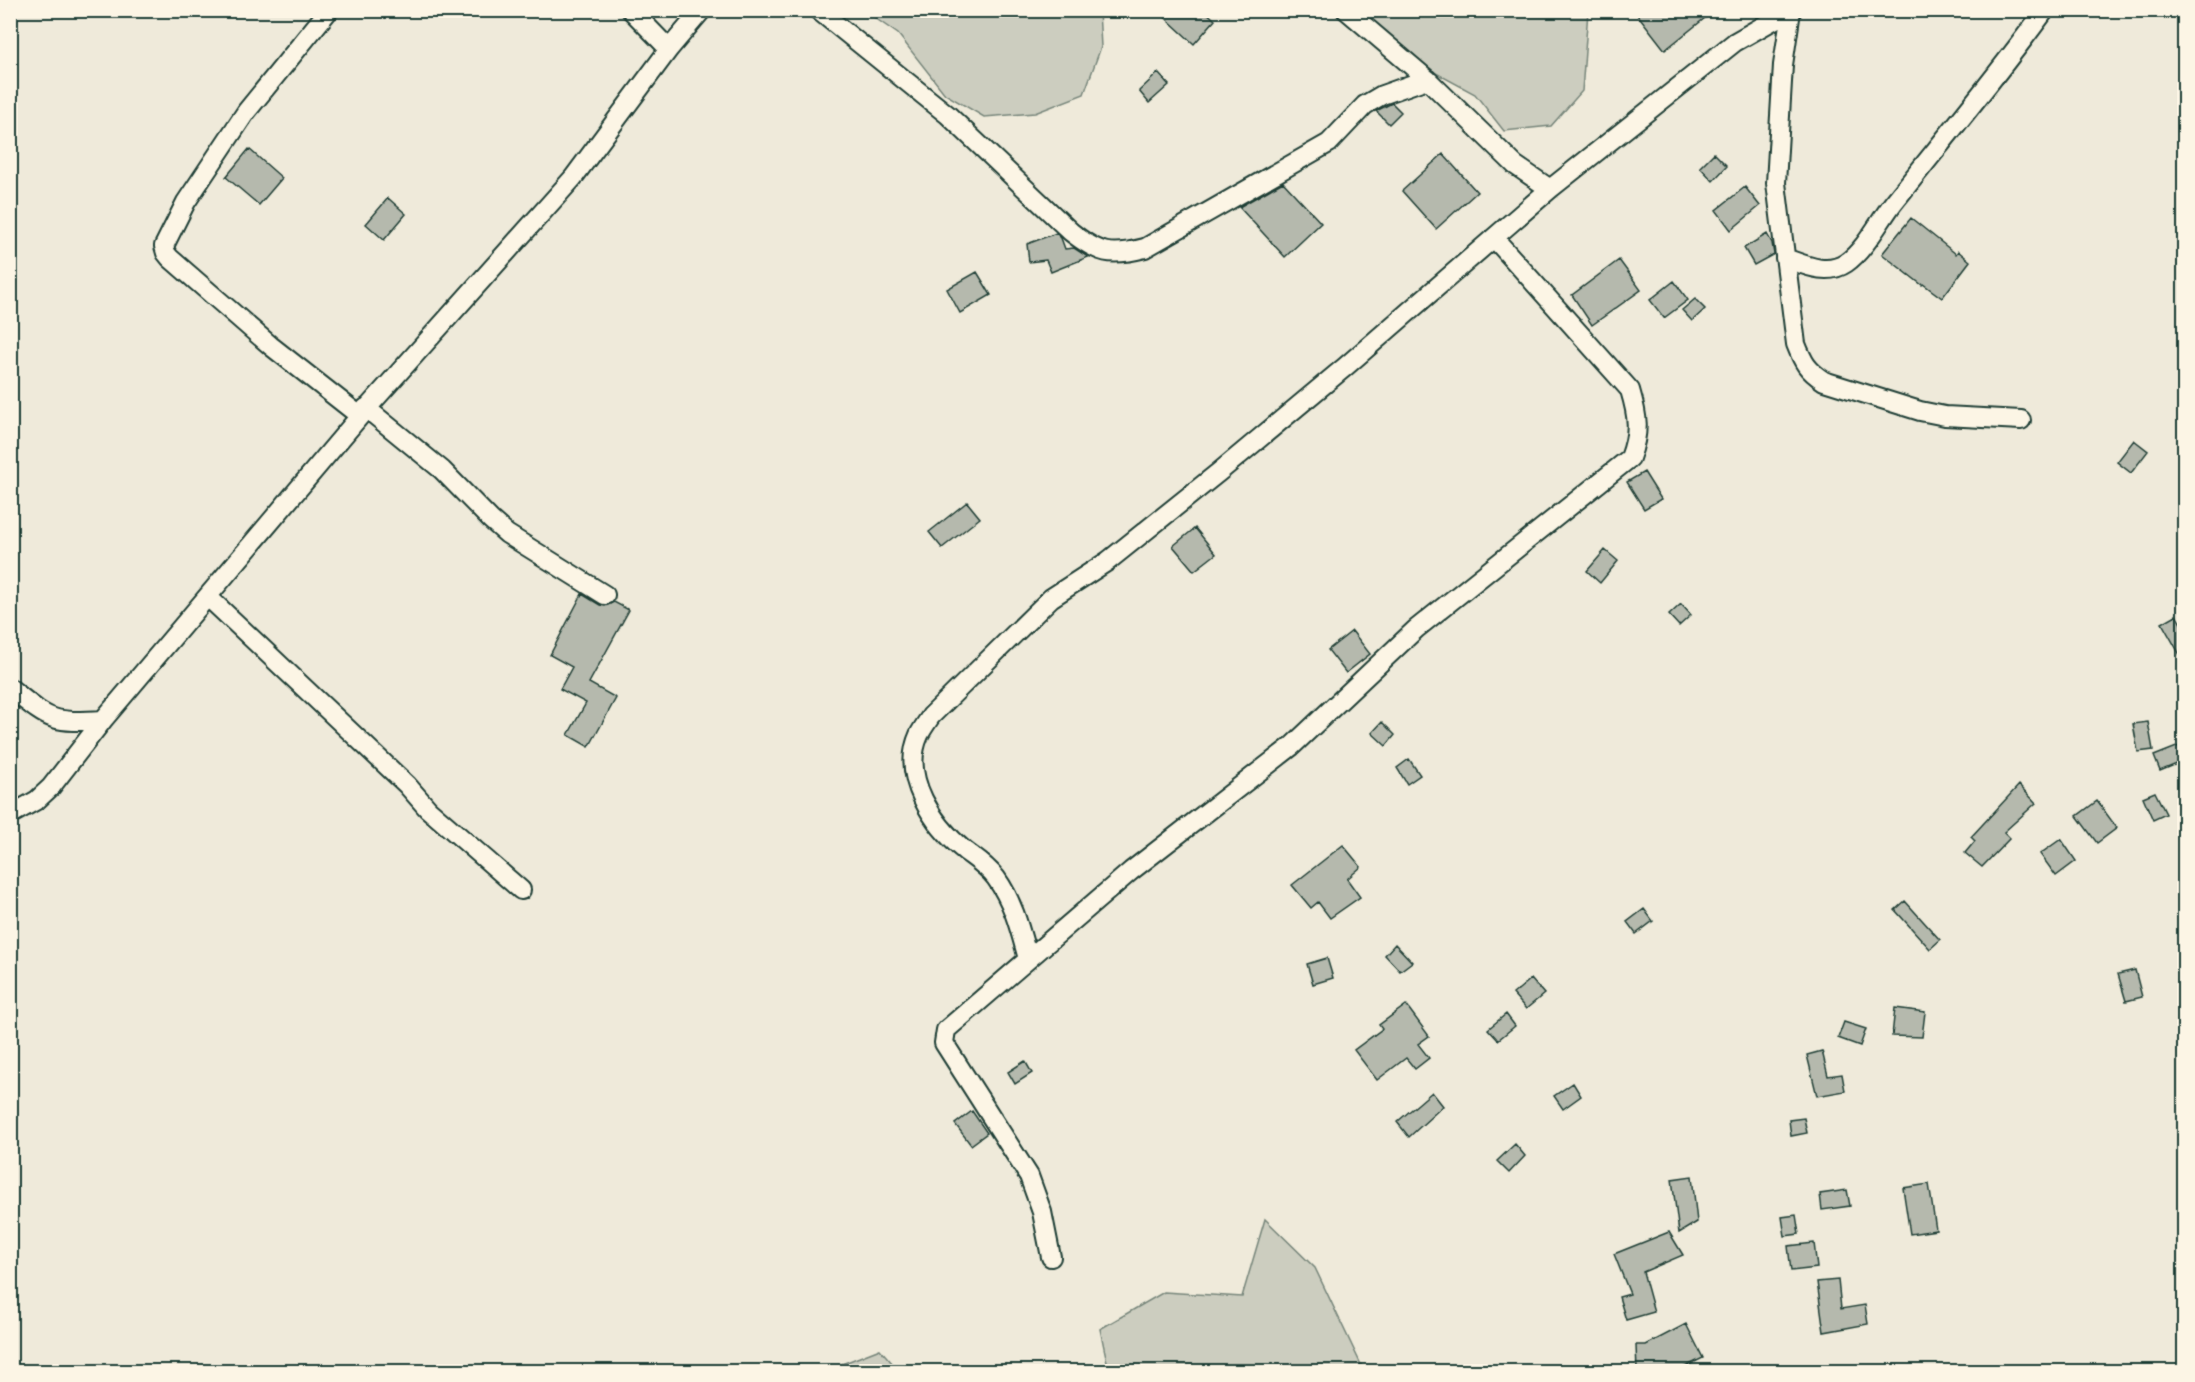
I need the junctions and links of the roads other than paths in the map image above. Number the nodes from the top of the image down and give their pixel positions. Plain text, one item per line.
1 (329, 10) edge
2 (631, 10) edge
3 (702, 10) edge
4 (818, 10) edge
5 (1346, 10) edge
6 (2045, 10) edge
7 (1791, 11) edge
8 (669, 49) junction
9 (1427, 79) junction
10 (1550, 189) junction
11 (1494, 238) junction
12 (1785, 258) junction
13 (363, 412) junction
14 (2021, 420) dead end
15 (605, 595) dead end
16 (208, 597) junction
17 (10, 688) edge
18 (103, 720) junction
19 (10, 815) edge
20 (521, 890) dead end
21 (1028, 959) junction
22 (1051, 1257) dead end

1 - 13 street
2 - 8 street
3 - 8 street
4 - 9 street
5 - 9 street
6 - 12 street
7 - 10 street
7 - 12 street
8 - 13 street
9 - 10 street
10 - 11 street
11 - 21 street
11 - 21 street
12 - 14 street
13 - 15 street
13 - 16 street
16 - 18 street
16 - 20 street
17 - 18 street
18 - 19 street
21 - 22 street

